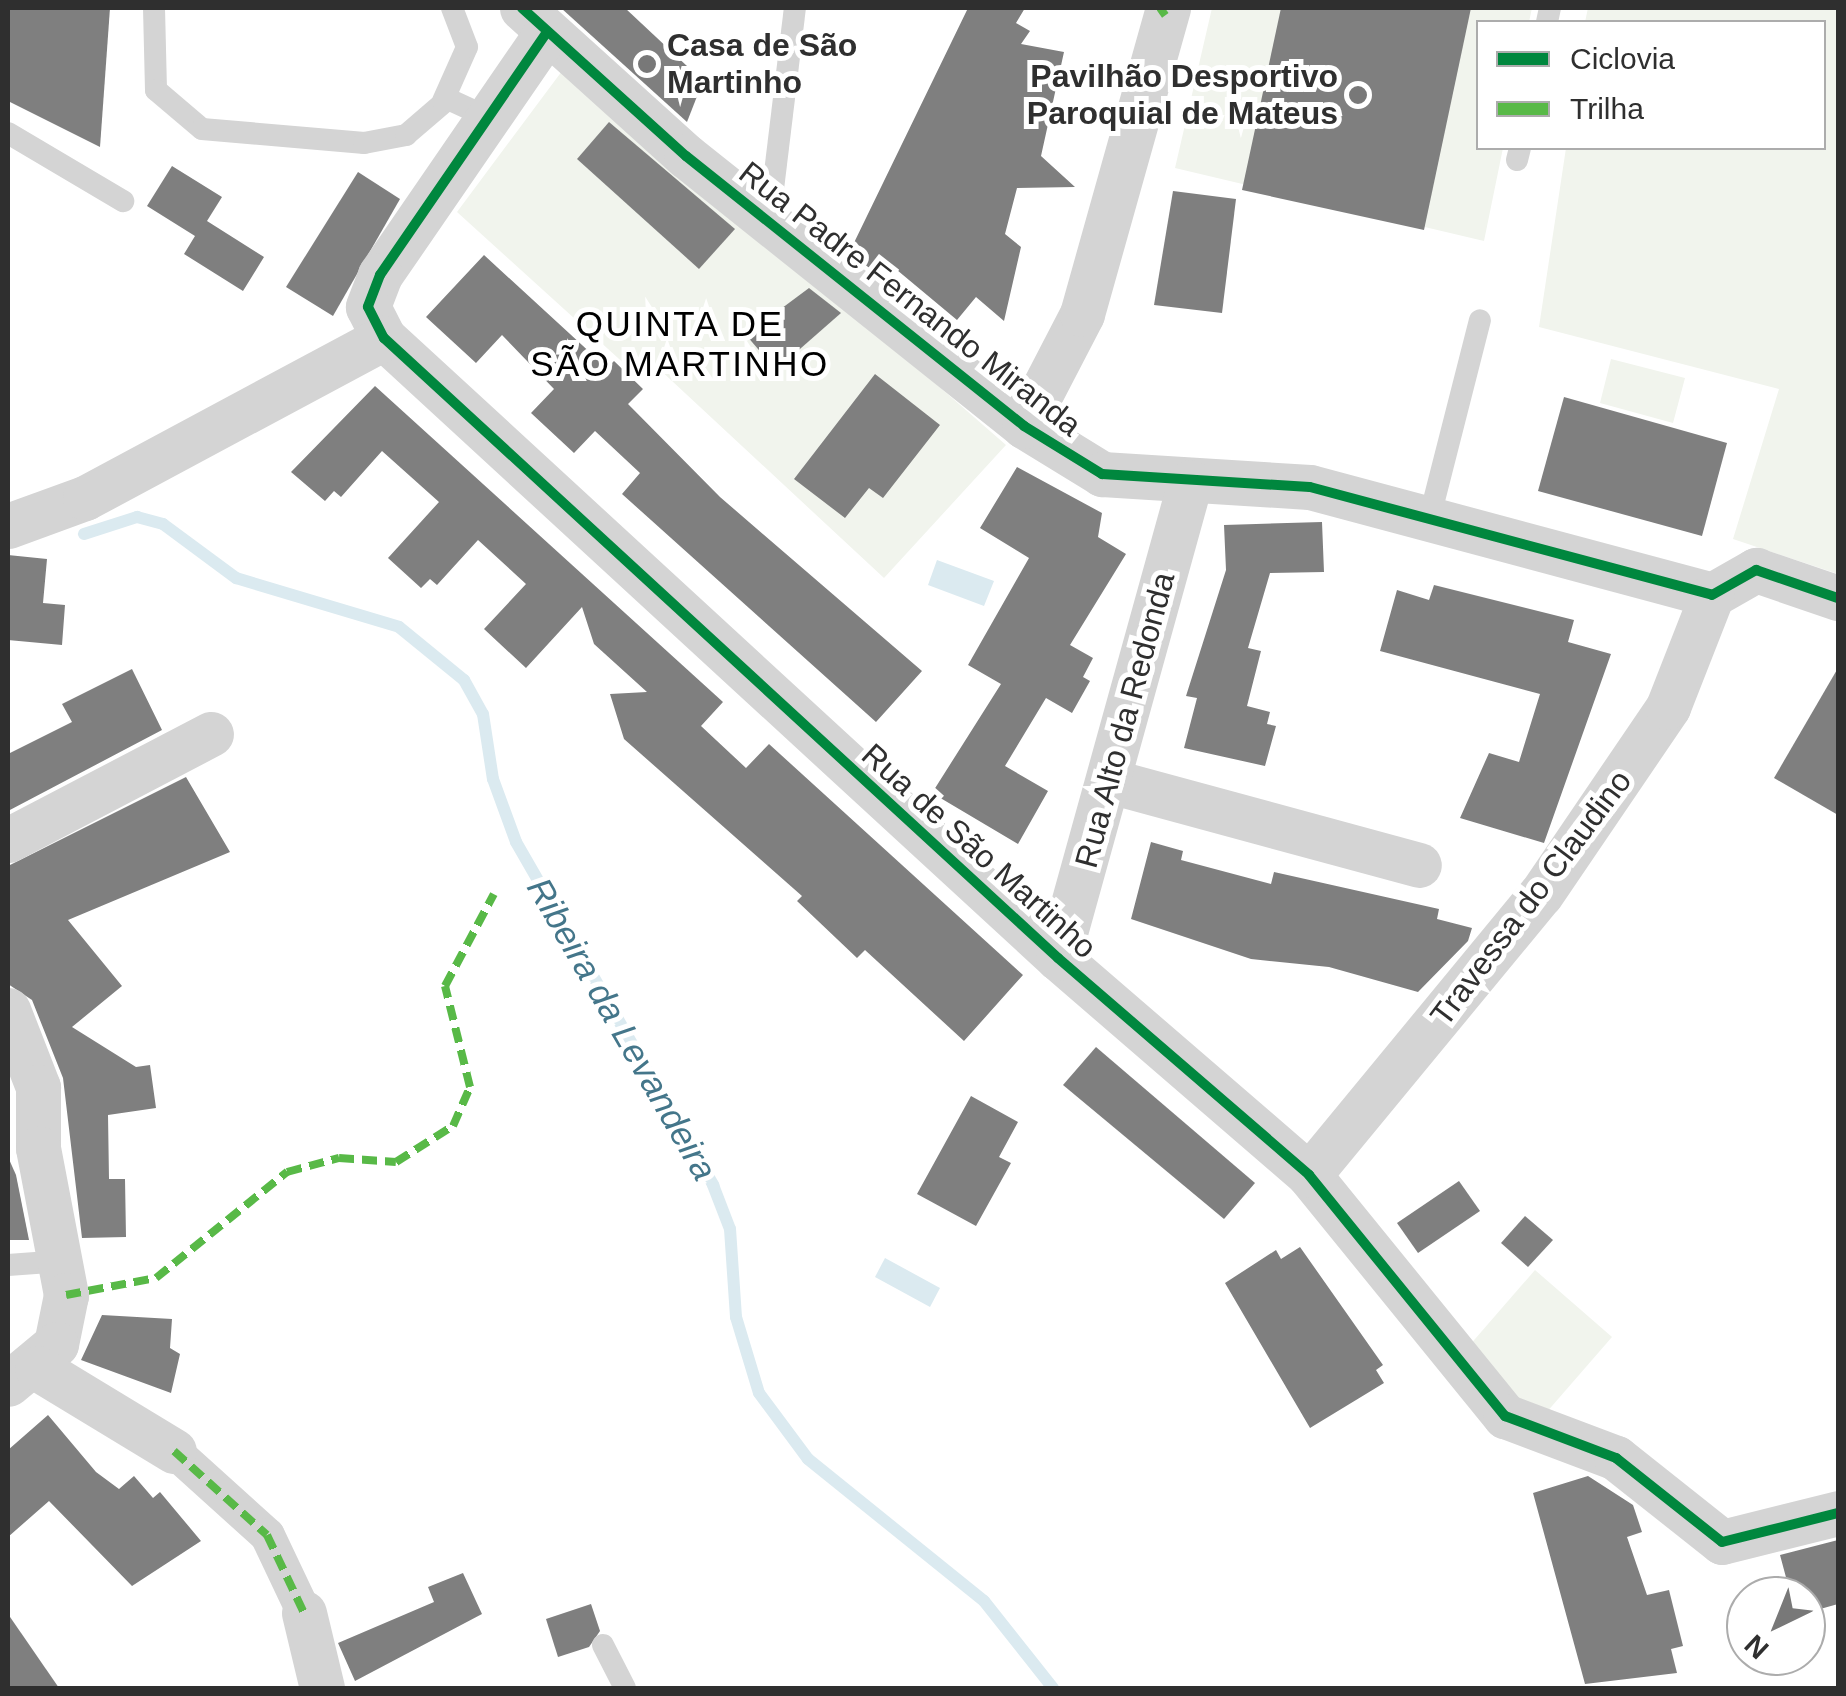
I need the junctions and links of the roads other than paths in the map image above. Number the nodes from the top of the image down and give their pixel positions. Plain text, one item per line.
1 (154, 8) edge
2 (452, 8) edge
3 (795, 8) edge
4 (1168, 8) edge
5 (535, 20) edge
6 (443, 101) junction
7 (488, 117) junction
8 (8, 133) edge
9 (123, 201) dead end
10 (769, 222) junction
11 (1480, 320) dead end
12 (384, 338) junction
13 (1024, 426) junction
14 (1190, 482) junction
15 (1429, 520) junction
16 (8, 526) edge
17 (1712, 596) junction
18 (1838, 598) edge
19 (210, 734) dead end
20 (1110, 781) junction
21 (8, 840) edge
22 (1419, 866) dead end
23 (1058, 958) junction
24 (8, 1010) edge
25 (22, 1148) edge
26 (1309, 1175) junction
27 (62, 1261) junction
28 (8, 1264) edge
29 (22, 1376) edge
30 (174, 1451) joint
31 (1838, 1513) edge
32 (304, 1614) joint
33 (603, 1646) dead end
34 (322, 1688) edge
35 (625, 1688) edge

1 - 6 lane
2 - 6 lane
3 - 10 lane
4 - 13 street
5 - 7 street
5 - 10 street, Rua Padre Fernando Miranda
6 - 7 lane
7 - 12 street
8 - 9 lane
10 - 13 street, Rua Padre Fernando Miranda
11 - 15 lane
12 - 16 street
12 - 23 street, Rua de São Martinho
13 - 14 street, Rua Padre Fernando Miranda
14 - 15 street, Rua Padre Fernando Miranda
14 - 20 street, Rua Alto da Redonda
15 - 17 street, Rua Padre Fernando Miranda
17 - 18 street
17 - 26 street, Travessa do Claudino
19 - 21 street
20 - 22 street
20 - 23 street, Rua Alto da Redonda
23 - 26 street, Rua de São Martinho
24 - 25 street
25 - 27 street
26 - 31 street, Rua de São Martinho
27 - 28 lane
27 - 29 street
29 - 30 street
30 - 32 street
32 - 34 street
33 - 35 lane

